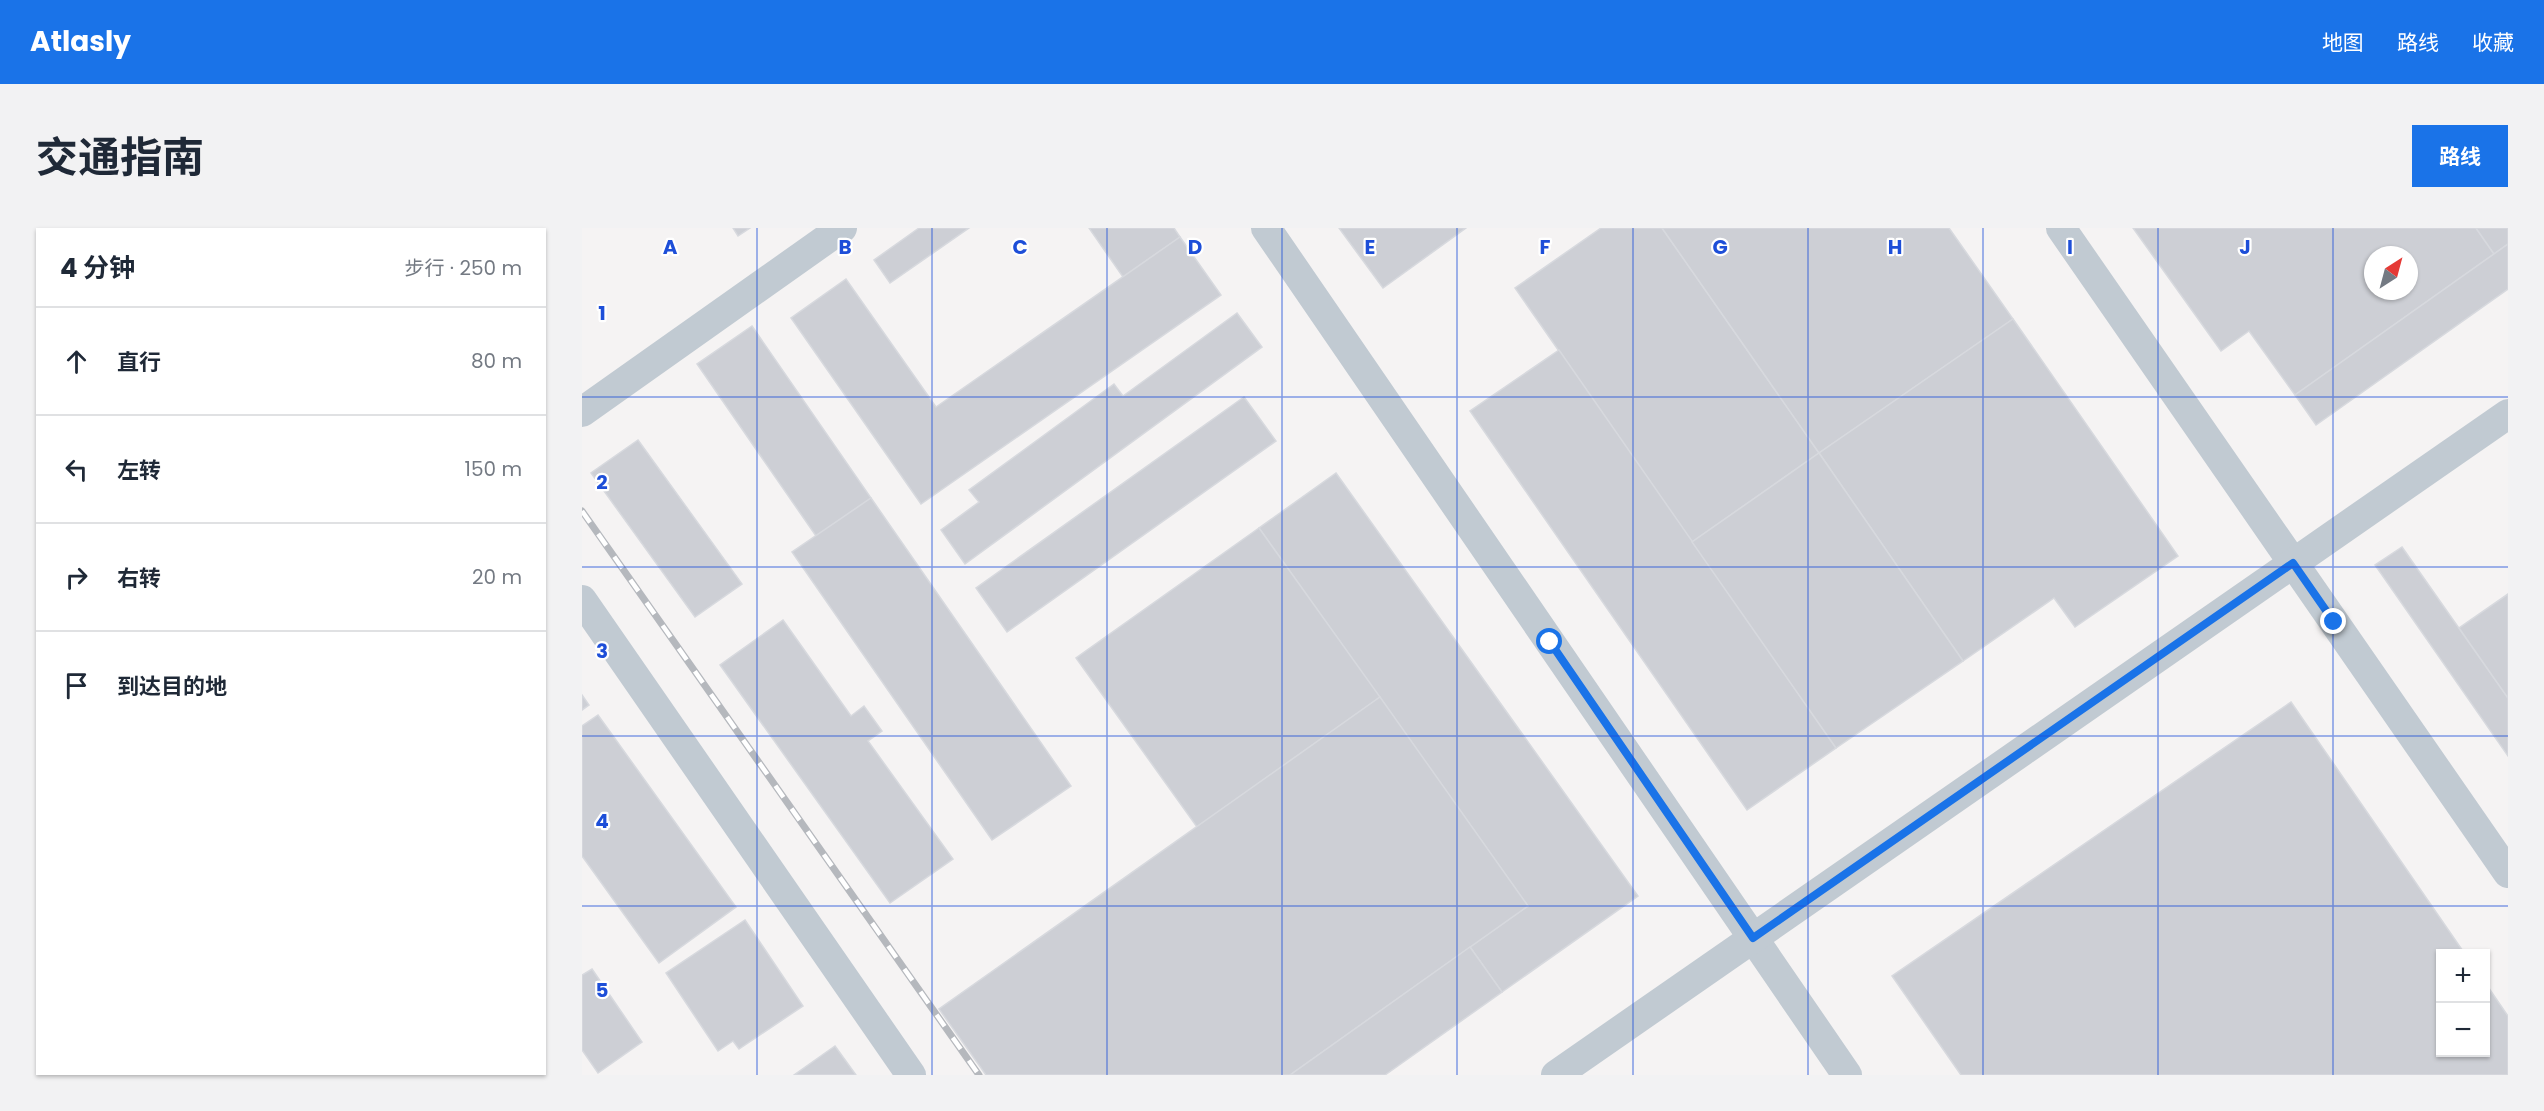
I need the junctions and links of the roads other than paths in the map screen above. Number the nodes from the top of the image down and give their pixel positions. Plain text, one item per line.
1 (842, 228) edge
2 (1266, 228) edge
3 (2061, 228) edge
4 (582, 412) edge
5 (2508, 414) edge
6 (2293, 563) junction
7 (582, 600) edge
8 (2508, 873) edge
9 (1753, 938) junction
10 (911, 1075) edge
11 (1556, 1075) edge
12 (1847, 1075) edge

1 - 4 lane
2 - 9 lane
3 - 6 lane
5 - 6 lane
6 - 8 lane
6 - 9 lane
7 - 10 lane
9 - 11 lane
9 - 12 lane

